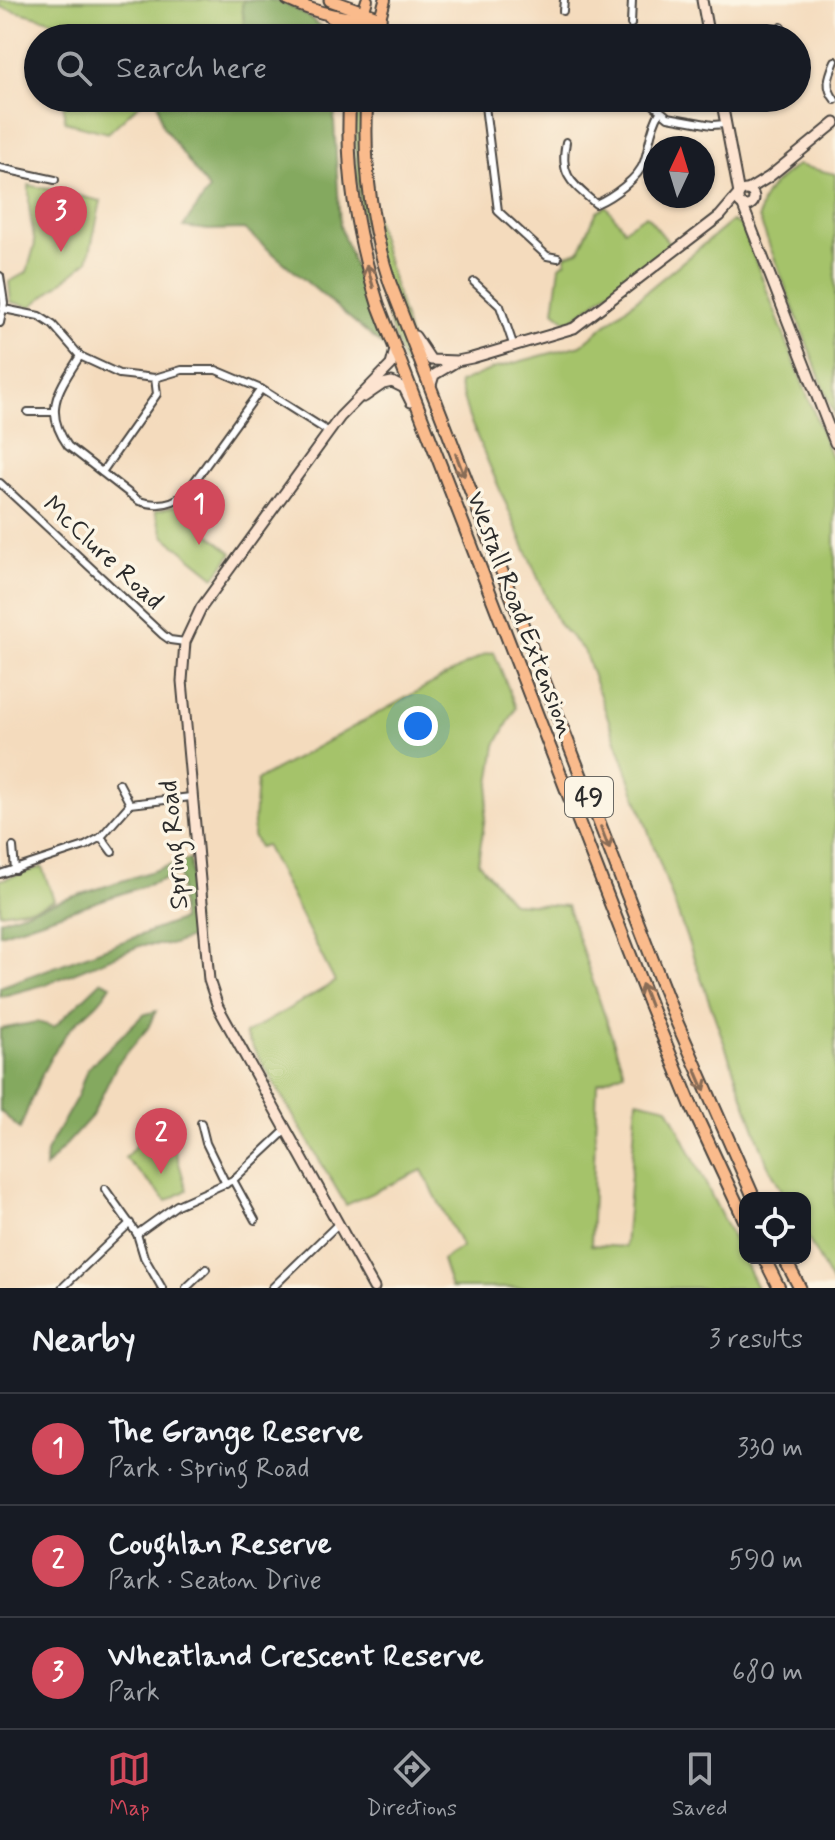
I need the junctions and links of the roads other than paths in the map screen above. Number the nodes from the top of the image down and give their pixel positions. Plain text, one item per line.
1 (288, 0) edge
2 (330, 0) edge
3 (385, 0) edge
4 (564, 0) edge
5 (632, 0) edge
6 (702, 0) edge
7 (364, 10) edge
8 (563, 11) dead end
9 (327, 15) junction
10 (380, 18) junction
11 (339, 24) edge
12 (379, 24) edge
13 (631, 24) dead end
14 (706, 24) edge
15 (835, 61) edge
16 (835, 100) edge
17 (346, 112) edge
18 (350, 112) edge
19 (367, 112) edge
20 (486, 112) edge
21 (660, 112) joint
22 (724, 112) edge
23 (835, 123) edge
24 (726, 124) junction
25 (349, 134) junction
26 (566, 142) dead end
27 (0, 168) edge
28 (55, 180) dead end
29 (745, 198) junction
30 (558, 258) dead end
31 (384, 267) junction
32 (0, 276) edge
33 (474, 282) dead end
34 (4, 309) junction
35 (0, 323) edge
36 (514, 347) junction
37 (395, 350) junction
38 (80, 356) junction
39 (457, 361) junction
40 (155, 378) junction
41 (261, 389) junction
42 (430, 389) junction
43 (348, 408) junction
44 (28, 412) dead end
45 (53, 412) junction
46 (329, 432) junction
47 (835, 442) edge
48 (432, 445) junction
49 (835, 450) edge
50 (102, 472) junction
51 (0, 483) edge
52 (185, 642) junction
53 (119, 783) dead end
54 (191, 797) junction
55 (130, 804) junction
56 (101, 837) junction
57 (13, 847) dead end
58 (112, 852) dead end
59 (15, 870) junction
60 (0, 874) edge
61 (201, 1123) dead end
62 (286, 1130) junction
63 (230, 1182) junction
64 (105, 1189) dead end
65 (751, 1192) edge
66 (739, 1208) edge
67 (255, 1220) dead end
68 (130, 1223) junction
69 (338, 1223) junction
70 (137, 1234) junction
71 (767, 1264) edge
72 (787, 1264) edge
73 (206, 1269) dead end
74 (62, 1288) edge
75 (162, 1288) edge
76 (186, 1288) edge
77 (272, 1288) edge
78 (374, 1288) edge
79 (779, 1288) edge
80 (800, 1288) edge

1 - 9 highway
2 - 7 highway
3 - 10 main road
4 - 8 street
5 - 13 street
6 - 14 main road
7 - 9 highway
7 - 10 highway
9 - 11 highway
10 - 12 highway
15 - 16 street
17 - 25 highway
18 - 25 highway, Westall Road Extension / 49
19 - 31 highway, Westall Road Extension / 49
20 - 30 street
21 - 24 street
21 - 26 street
22 - 24 main road
23 - 29 main road
24 - 29 main road
37 -> 25 highway, Westall Road Extension / 49
27 - 28 street
29 - 36 main road
29 - 47 main road
31 - 39 main road
31 - 42 highway, Westall Road Extension / 49
32 - 34 street
33 - 36 street
34 - 35 street
34 - 38 street
36 - 39 main road
37 - 43 main road, Spring Road
37 - 48 highway, Westall Road Extension / 49
38 - 40 street
38 - 45 street
39 - 42 main road
40 - 41 street
40 - 50 street
41 - 46 street
41 - 50 street
42 -> 65 highway, Westall Road Extension / 49
43 - 46 main road, Spring Road
43 - 48 main road, Spring Road
44 - 45 street
45 - 50 street
46 - 52 main road, Spring Road
47 - 49 main road
66 -> 48 highway, Westall Road Extension / 49
51 - 52 street, McClure Road
52 - 54 main road, Spring Road
53 - 55 street
54 - 55 street
54 - 62 main road, Spring Road
55 - 56 street
56 - 58 street
56 - 59 street
57 - 59 street
59 - 60 street
61 - 63 street
62 - 63 street
62 - 69 main road, Spring Road
63 - 67 street
63 - 70 street
64 - 68 street
68 - 70 street
68 - 74 street
69 - 77 street
69 - 78 main road, Spring Road
70 - 75 street
71 - 79 highway
72 - 80 highway
73 - 76 street

